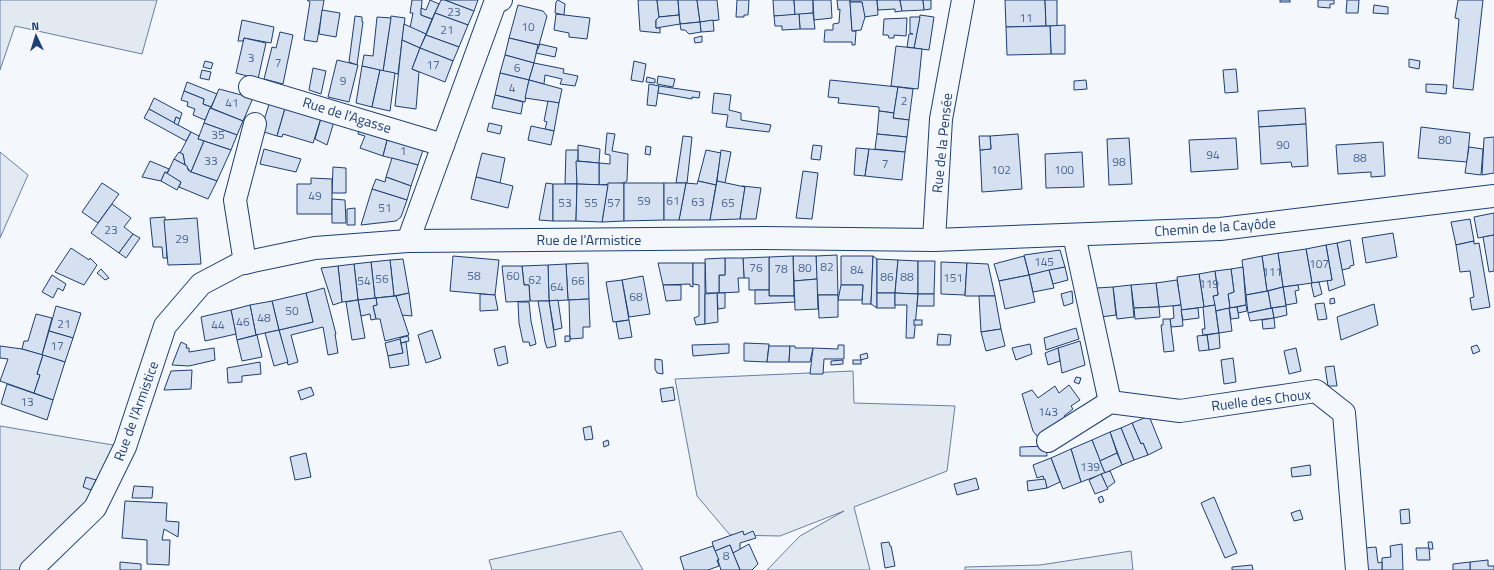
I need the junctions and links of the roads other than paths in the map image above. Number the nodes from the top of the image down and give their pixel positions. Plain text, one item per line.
1 (501, 0) edge
2 (963, 0) edge
3 (250, 87) dead end
4 (255, 124) dead end
5 (443, 145) junction
6 (1494, 196) edge
7 (1074, 235) junction
8 (934, 240) junction
9 (408, 241) junction
10 (245, 263) junction
11 (1110, 402) junction
12 (1048, 441) dead end
13 (31, 570) edge
14 (1357, 570) edge

1 - 5 street
2 - 8 street, Rue de la Pensée
3 - 5 street, Rue de l'Agasse
4 - 10 street
5 - 9 street
6 - 7 street, Chemin de la Cayôde
7 - 8 street, Chemin de la Cayôde
7 - 11 street
8 - 9 street, Rue de l'Armistice
9 - 10 street, Rue de l'Armistice
10 - 13 street, Rue de l'Armistice
11 - 12 street
11 - 14 street, Ruelle des Choux

